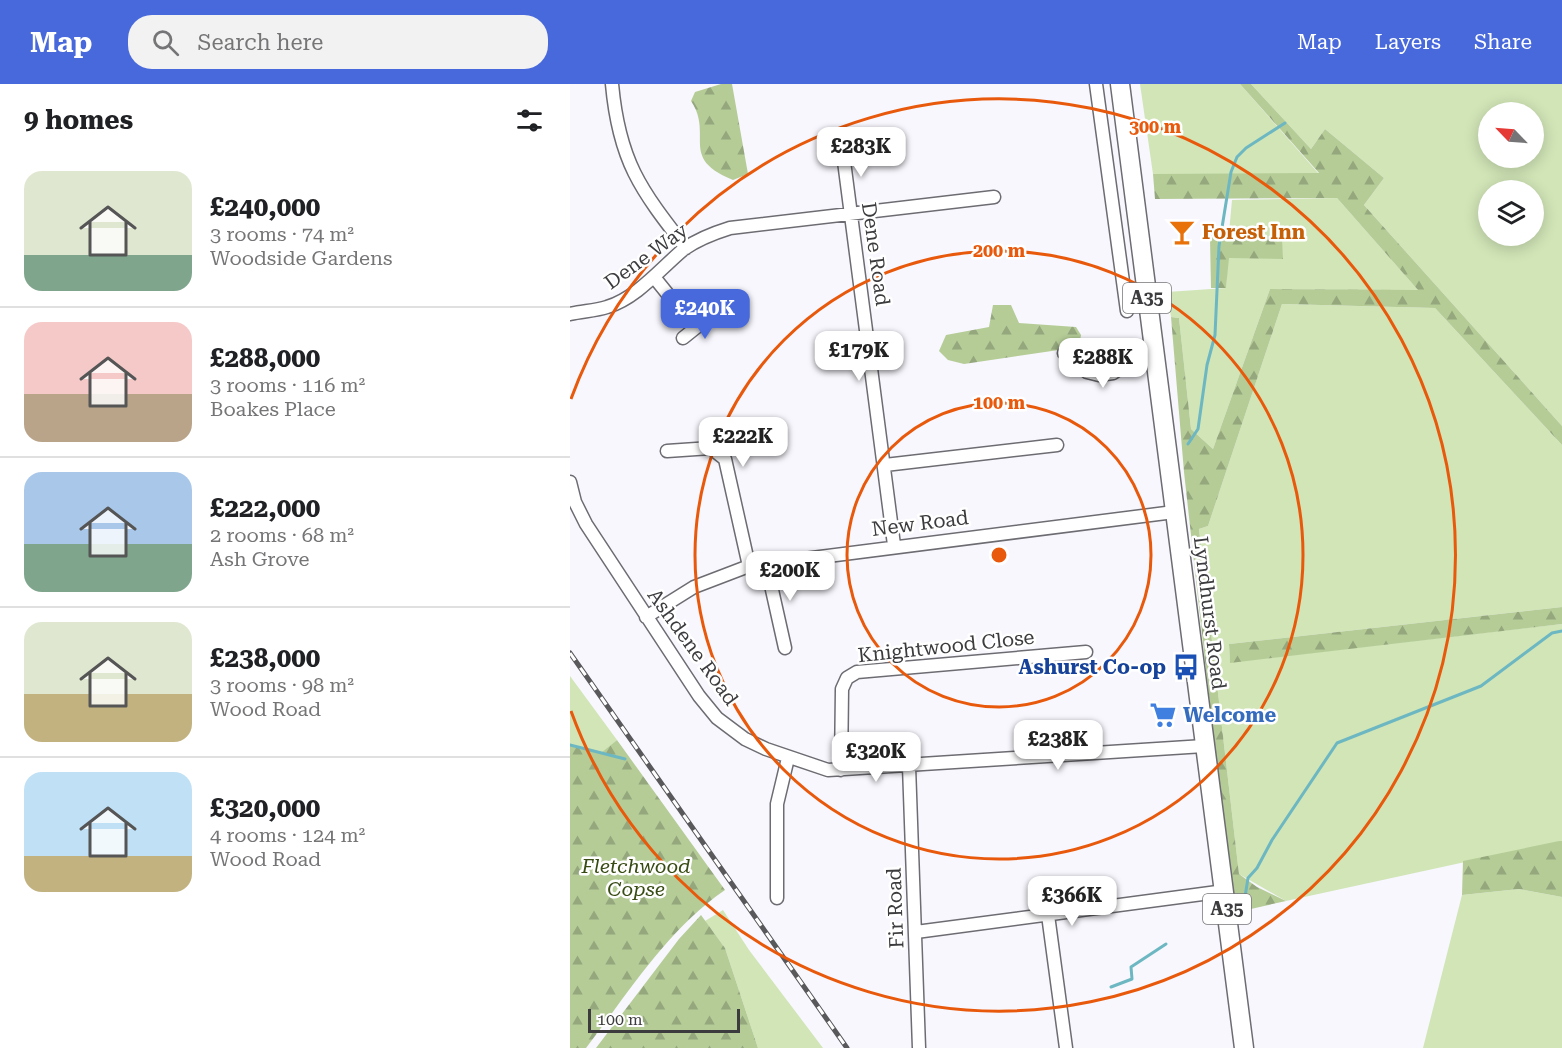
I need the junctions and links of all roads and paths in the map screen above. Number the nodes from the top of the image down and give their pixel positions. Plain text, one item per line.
1 (612, 84) edge
2 (1096, 84) edge
3 (1120, 84) edge
4 (842, 146) dead end
5 (1133, 183) junction
6 (1110, 186) junction
7 (994, 197) dead end
8 (851, 214) junction
9 (686, 248) junction
10 (654, 277) junction
11 (1127, 310) dead end
12 (570, 314) edge
13 (708, 318) dead end
14 (695, 328) junction
15 (683, 338) dead end
16 (1064, 352) dead end
17 (1155, 356) junction
18 (1057, 445) dead end
19 (667, 451) dead end
20 (885, 465) junction
21 (570, 482) edge
22 (1174, 512) junction
23 (894, 545) junction
24 (766, 563) junction
25 (749, 566) junction
26 (646, 617) junction
27 (785, 648) dead end
28 (1086, 652) dead end
29 (1204, 746) junction
30 (788, 758) junction
31 (909, 766) junction
32 (841, 770) junction
33 (1225, 891) junction
34 (777, 898) dead end
35 (1048, 915) junction
36 (916, 932) junction
37 (919, 1048) edge
38 (1066, 1048) edge
39 (1244, 1048) edge

1 - 9 street
2 - 6 street
3 - 5 main road, Lyndhurst Road / A35
4 - 8 street, Dene Road
5 - 6 street
5 - 17 main road, Lyndhurst Road / A35
6 - 11 street
7 - 8 street, Dene Way
8 - 9 street, Dene Way
8 - 20 street, Dene Road
9 - 10 street, Dene Way
10 - 12 street, Dene Way
10 - 14 street
13 - 14 street
14 - 15 street
16 - 17 street
17 - 22 main road, Lyndhurst Road / A35
18 - 20 street
19 - 25 street
20 - 23 street, Dene Road
21 - 26 street, Ashdene Road
22 - 23 street, New Road
22 - 29 main road, Lyndhurst Road / A35
23 - 24 street, New Road
24 - 25 street, New Road
24 - 27 street
25 - 26 street, New Road
26 - 30 street, Ashdene Road
28 - 32 street, Knightwood Close
29 - 31 street, Ashdene Road
29 - 33 main road, Lyndhurst Road / A35
30 - 32 street, Ashdene Road
30 - 34 street
31 - 32 street, Ashdene Road
31 - 36 street, Fir Road
33 - 35 street
33 - 39 main road, Lyndhurst Road / A35
35 - 36 street
35 - 38 street
36 - 37 street, Fir Road

